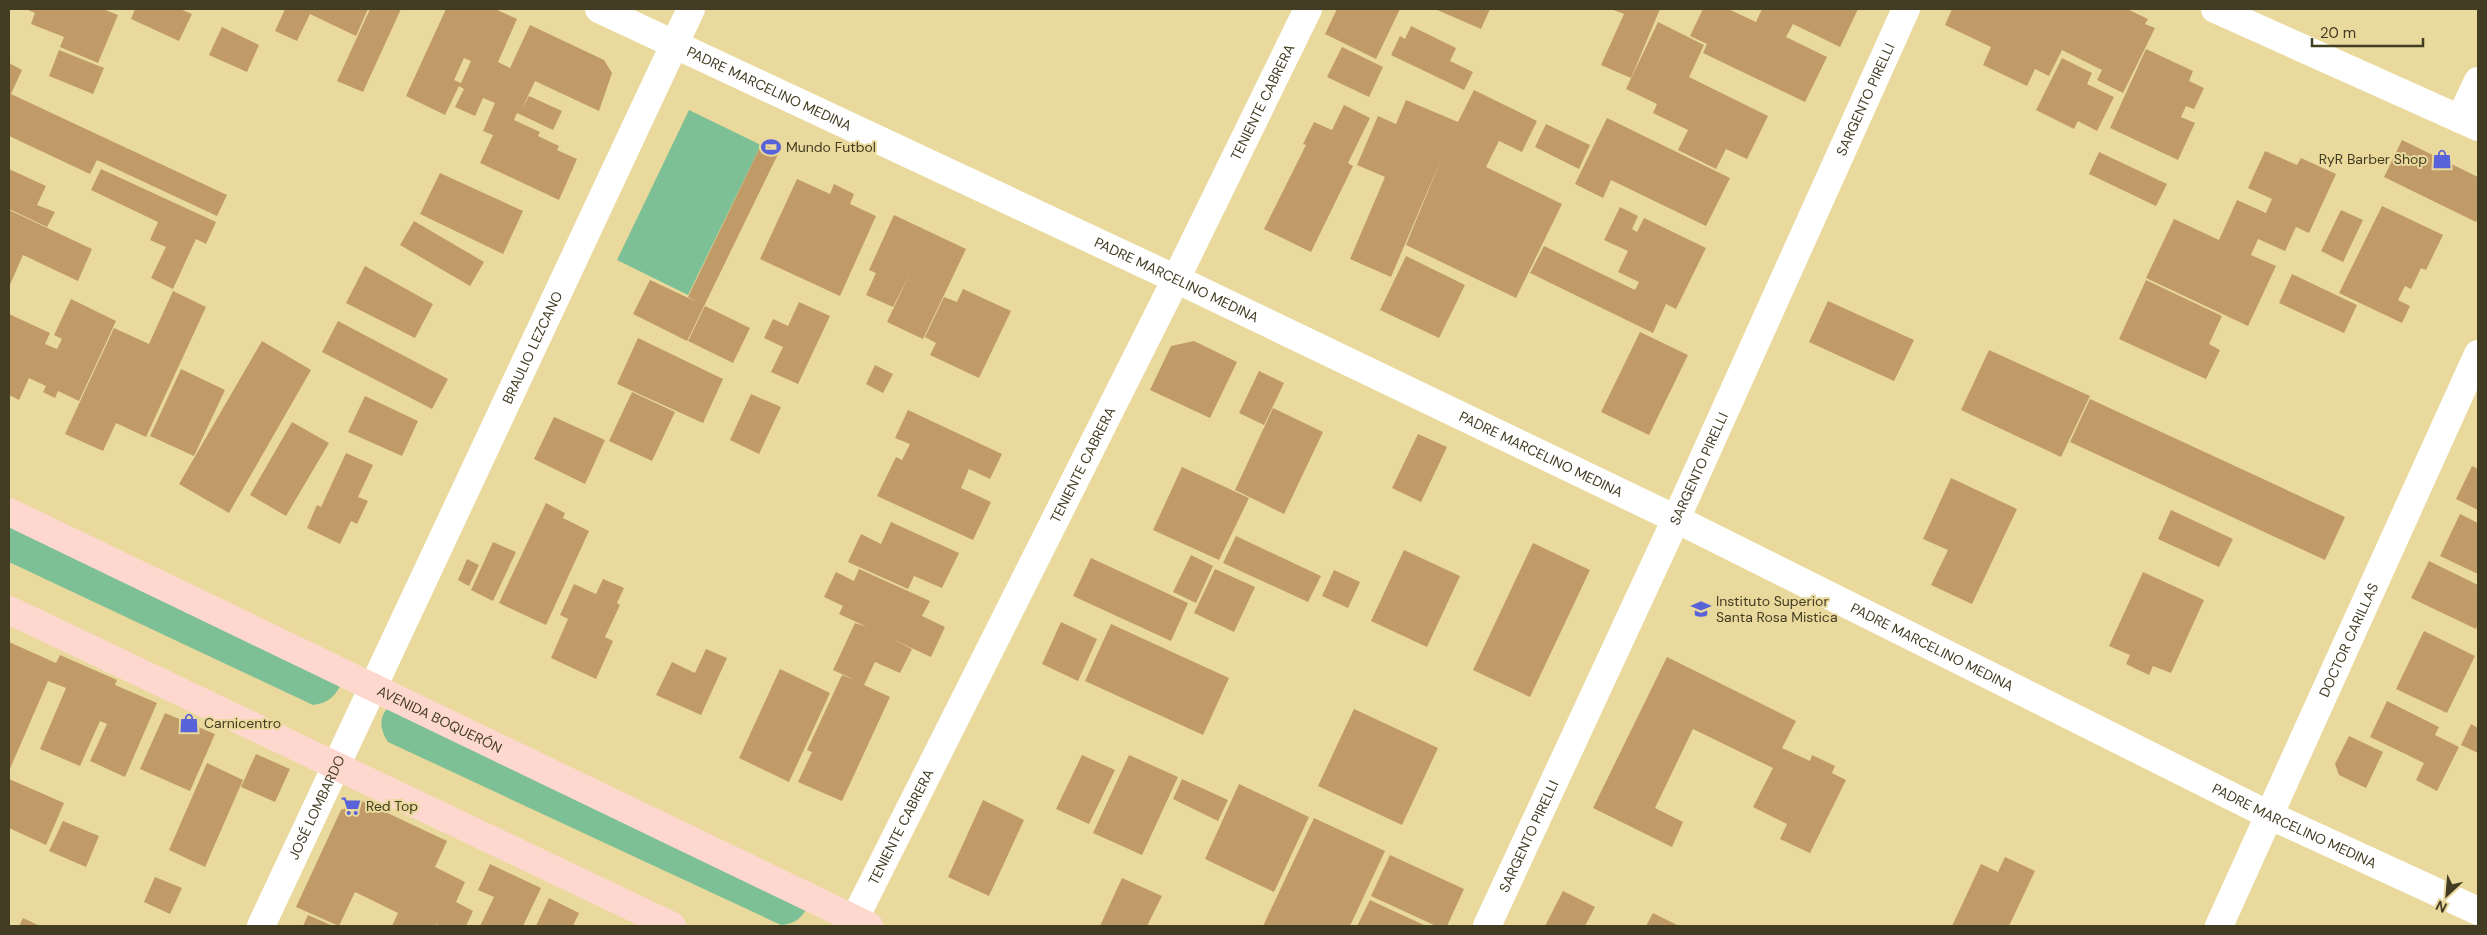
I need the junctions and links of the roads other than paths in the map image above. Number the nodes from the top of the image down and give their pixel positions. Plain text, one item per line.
1 (599, 9) edge
2 (692, 9) edge
3 (1308, 9) edge
4 (1906, 9) edge
5 (2215, 9) edge
6 (676, 43) junction
7 (2478, 81) edge
8 (2469, 123) edge
9 (1176, 279) junction
10 (2478, 354) edge
11 (9, 512) edge
12 (1676, 519) junction
13 (9, 610) edge
14 (374, 688) junction
15 (337, 766) junction
16 (2269, 815) junction
17 (2478, 912) edge
18 (858, 924) edge
19 (261, 926) edge
20 (672, 926) edge
21 (1487, 926) edge
22 (2218, 926) edge

1 - 6 street, PADRE MARCELINO MEDINA
2 - 6 street, BRAULIO LEZCANO
3 - 9 street, TENIENTE CABRERA
4 - 12 street, SARGENTO PIRELLI
5 - 8 street
6 - 9 street, PADRE MARCELINO MEDINA
6 - 14 street, BRAULIO LEZCANO
7 - 8 street
9 - 12 street, PADRE MARCELINO MEDINA
9 - 18 street, TENIENTE CABRERA
10 - 16 street, DOCTOR CARILLAS
11 - 14 street, AVENIDA BOQUERÓN
12 - 16 street, PADRE MARCELINO MEDINA
12 - 21 street, SARGENTO PIRELLI
13 - 15 street
14 - 15 street, JOSÉ LOMBARDO
14 - 18 street, AVENIDA BOQUERÓN
15 - 19 street, JOSÉ LOMBARDO
15 - 20 street
16 - 17 street, PADRE MARCELINO MEDINA
16 - 22 street, DOCTOR CARILLAS

